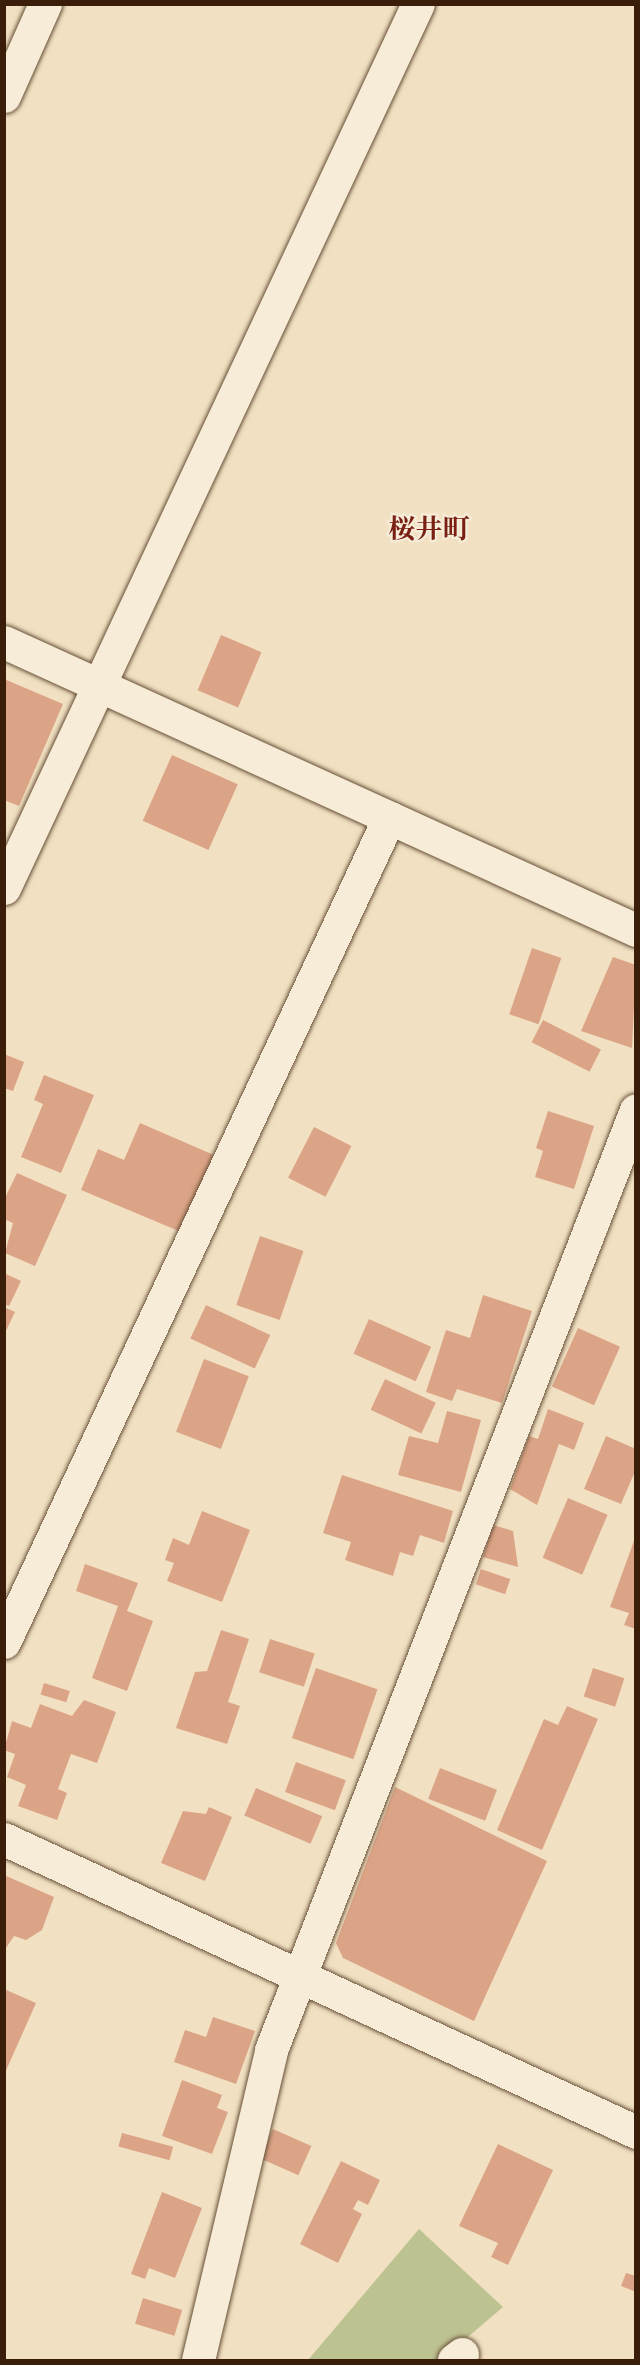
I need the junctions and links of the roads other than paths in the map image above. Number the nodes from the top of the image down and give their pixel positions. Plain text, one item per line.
1 (45, 4) edge
2 (418, 4) edge
3 (4, 96) edge
4 (4, 642) edge
5 (99, 685) junction
6 (389, 818) junction
7 (4, 888) edge
8 (636, 930) edge
9 (636, 1110) edge
10 (4, 1642) edge
11 (4, 1839) edge
12 (301, 1977) junction
13 (636, 2132) edge
14 (207, 2357) edge

1 - 3 street
2 - 5 street
4 - 5 street
5 - 6 street
5 - 7 street
6 - 8 street
6 - 10 street
9 - 12 street
11 - 12 street
12 - 13 street
12 - 14 street

